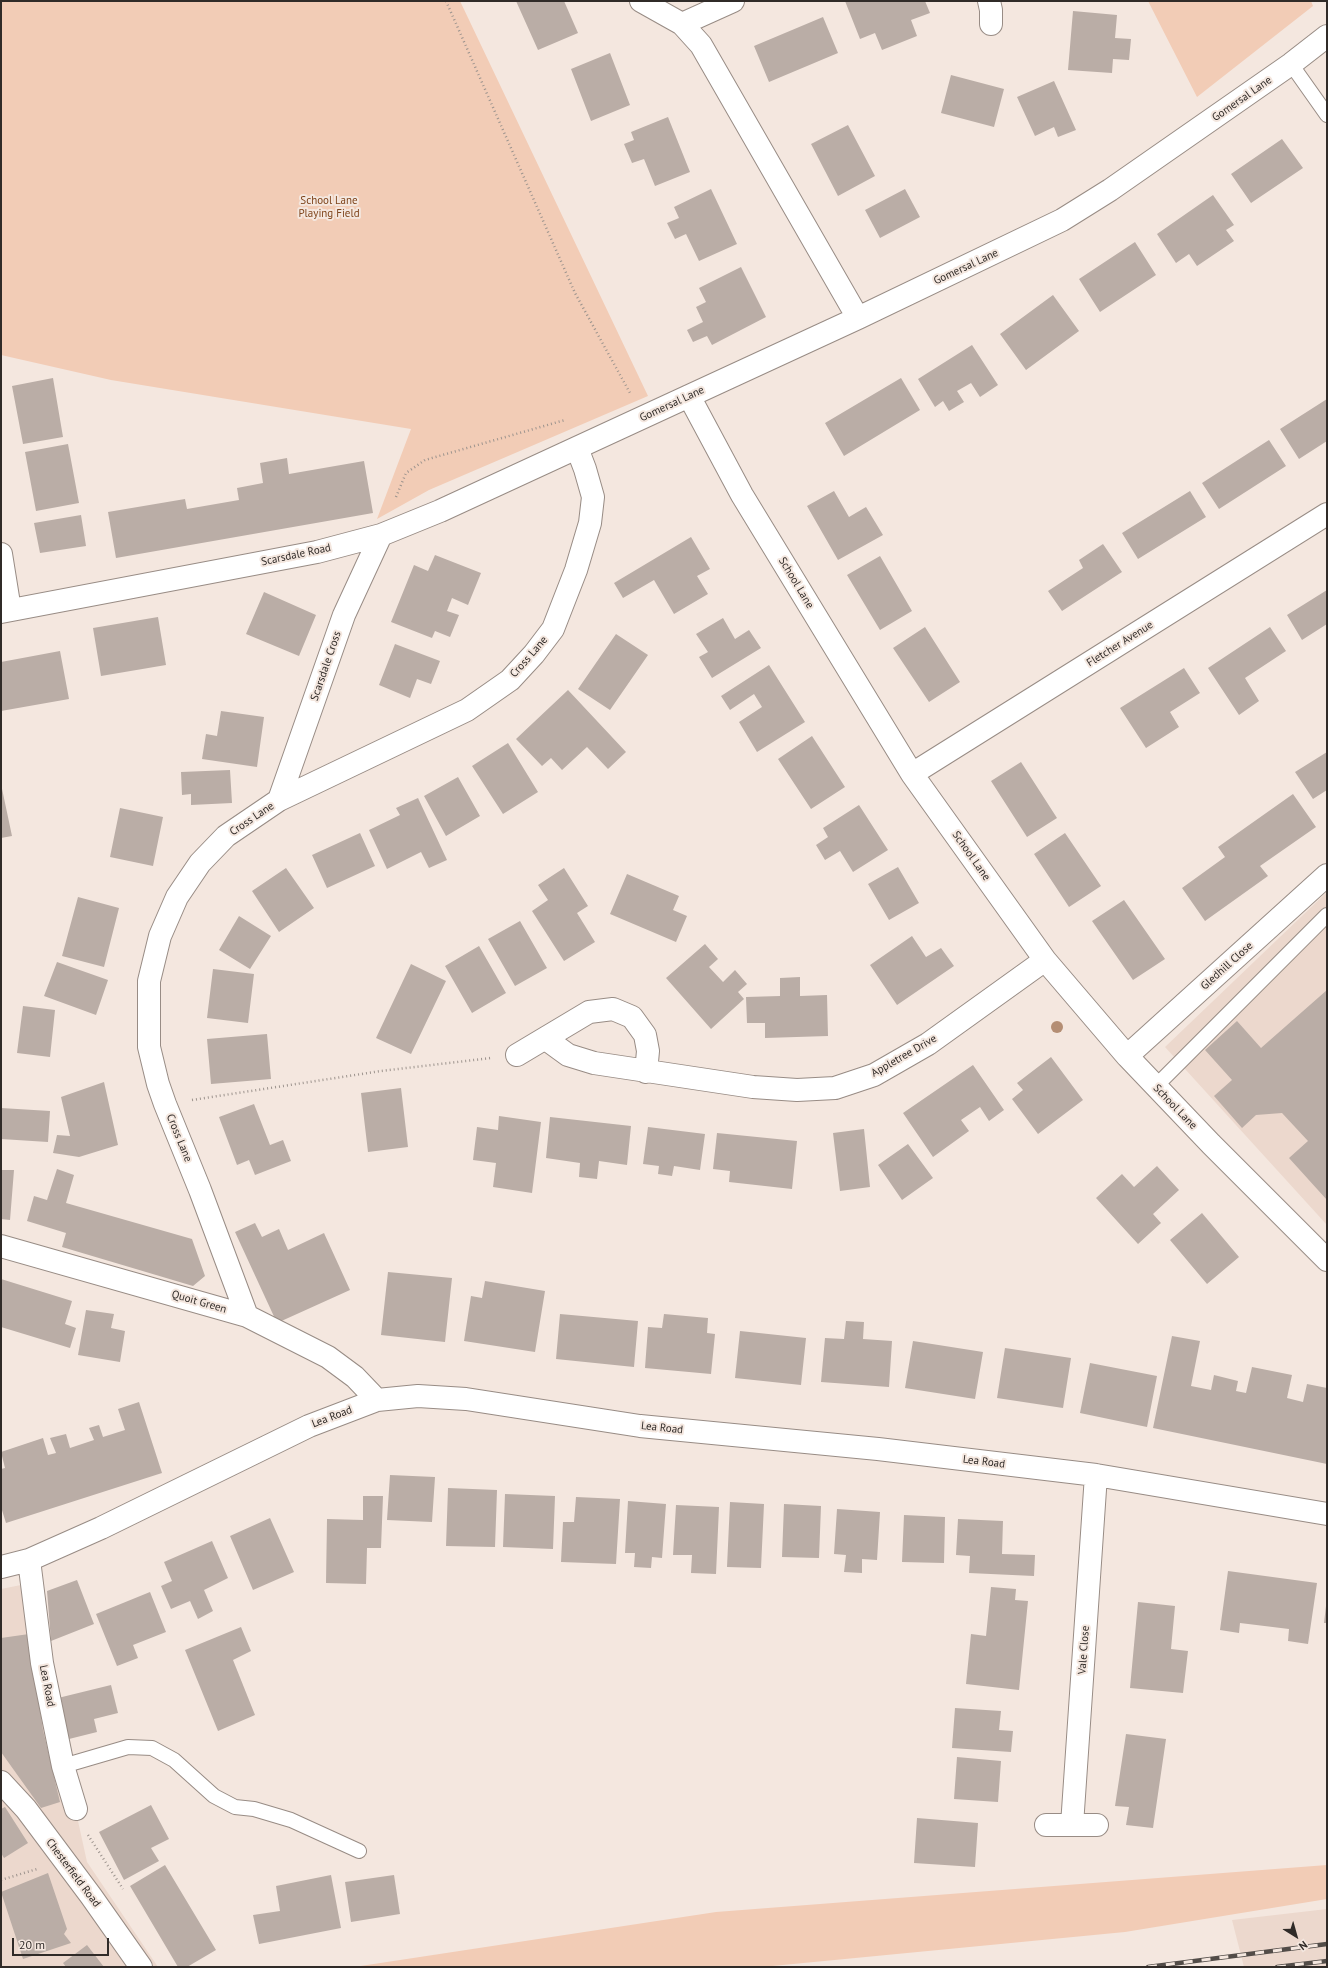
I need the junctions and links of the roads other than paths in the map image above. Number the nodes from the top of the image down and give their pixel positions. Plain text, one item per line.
1 (641, 1) edge
2 (733, 1) edge
3 (989, 1) edge
4 (682, 24) junction
5 (991, 24) dead end
6 (1327, 36) edge
7 (1292, 64) junction
8 (1327, 115) edge
9 (858, 318) junction
10 (689, 396) junction
11 (577, 448) junction
12 (1327, 514) edge
13 (381, 535) junction
14 (1, 554) edge
15 (6, 611) edge
16 (912, 774) junction
17 (279, 800) junction
18 (1327, 875) edge
19 (1327, 915) edge
20 (1045, 960) junction
21 (546, 1039) junction
22 (517, 1055) road end
23 (1127, 1056) junction
24 (646, 1072) junction
25 (1156, 1086) junction
26 (1, 1246) edge
27 (1327, 1260) edge
28 (247, 1316) junction
29 (377, 1400) junction
30 (1096, 1475) junction
31 (1327, 1514) edge
32 (29, 1560) junction
33 (1, 1567) edge
34 (63, 1766) junction
35 (1, 1782) edge
36 (76, 1809) dead end
37 (1046, 1825) dead end
38 (1072, 1825) junction
39 (1096, 1825) dead end
40 (359, 1852) dead end
41 (141, 1967) edge

1 - 4 street
2 - 4 street
3 - 5 street
4 - 9 street
6 - 7 street, Gomersal Lane
7 - 8 lane
7 - 9 street, Gomersal Lane
9 - 10 street, Gomersal Lane
10 - 11 street, Gomersal Lane
10 - 16 street, School Lane
11 - 13 street, Scarsdale Road
11 - 17 street, Cross Lane
12 - 16 street, Fletcher Avenue
13 - 15 street, Scarsdale Road
13 - 17 street, Scarsdale Cross
14 - 15 street
16 - 20 street, School Lane
17 - 28 street, Cross Lane
18 - 23 street, Gledhill Close
19 - 25 lane
20 - 23 street, School Lane
20 - 24 street, Appletree Drive
21 - 22 street
21 - 24 street, Appletree Drive
21 - 24 street
23 - 25 street, School Lane
25 - 27 street, School Lane
26 - 28 street, Quoit Green
28 - 29 street, Quoit Green
29 - 30 street, Lea Road
29 - 32 street, Lea Road
30 - 31 street, Lea Road
30 - 38 street, Vale Close
32 - 33 street, Lea Road
32 - 34 street, Lea Road
34 - 36 street, Lea Road
34 - 40 lane
35 - 41 street, Chesterfield Road
37 - 38 street
38 - 39 street

